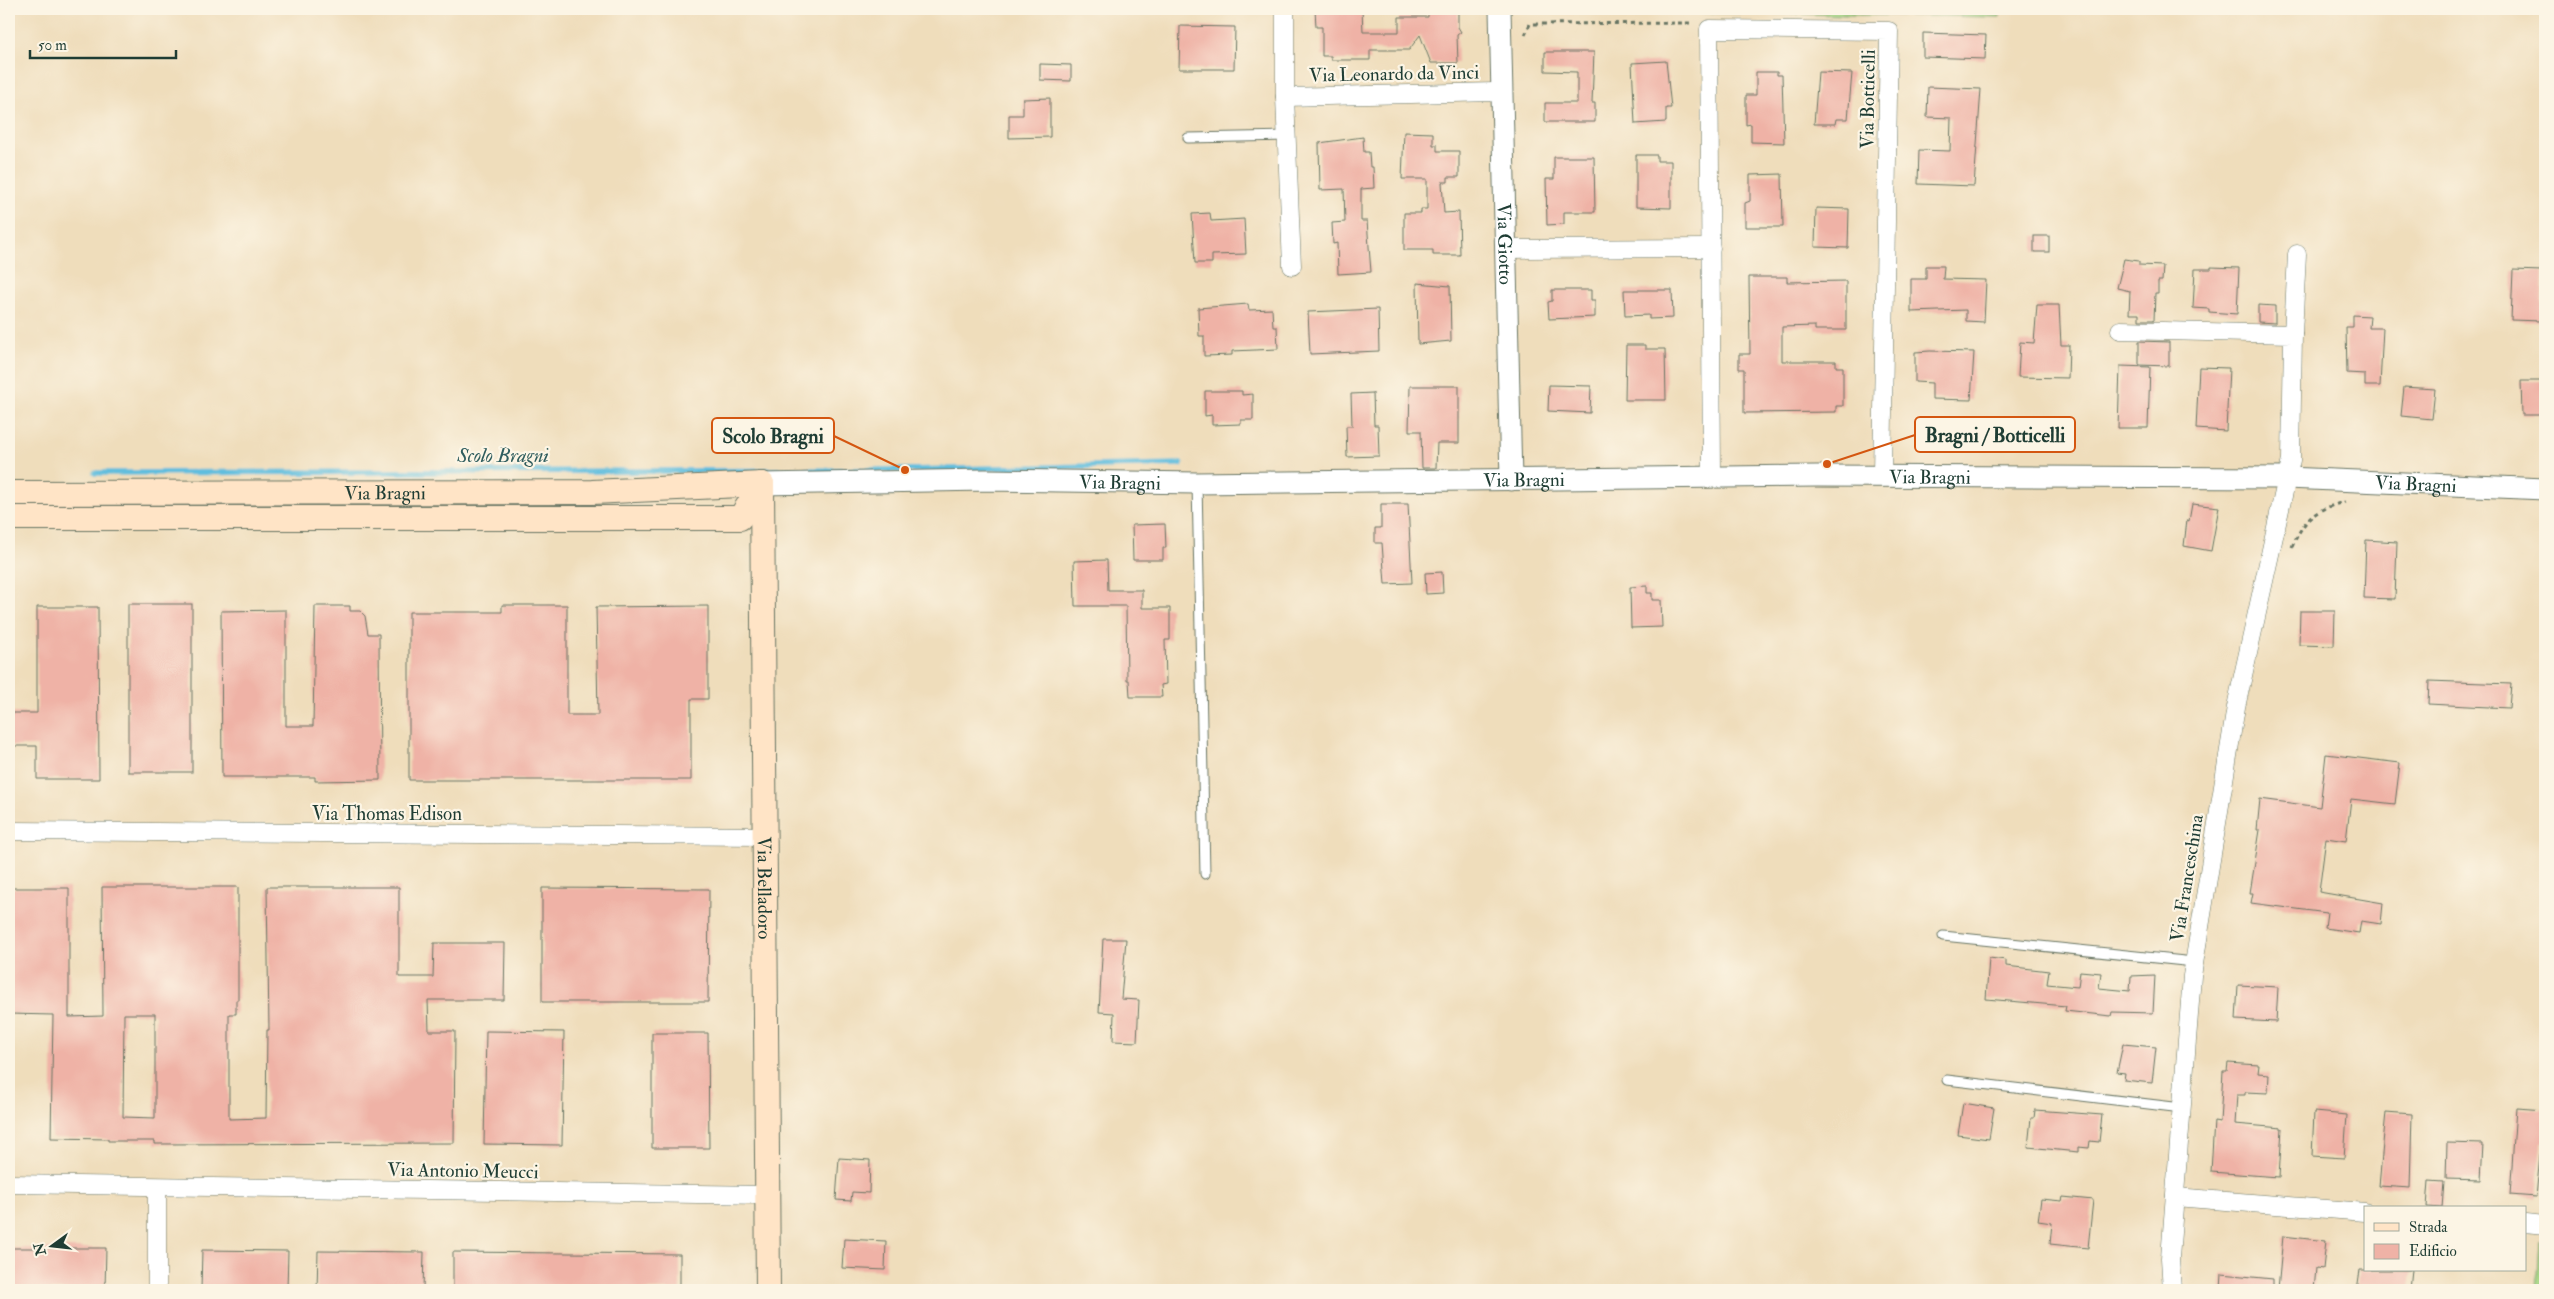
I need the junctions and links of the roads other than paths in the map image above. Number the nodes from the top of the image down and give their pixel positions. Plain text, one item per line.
1 (1285, 9) edge
2 (1500, 9) edge
3 (1502, 95) junction
4 (1285, 97) junction
5 (1287, 136) junction
6 (1188, 138) dead end
7 (1710, 248) junction
8 (1505, 249) junction
9 (2298, 254) dead end
10 (1292, 266) dead end
11 (2120, 330) dead end
12 (2293, 334) junction
13 (1882, 476) junction
14 (1712, 477) junction
15 (2287, 478) junction
16 (1511, 480) junction
17 (1197, 483) junction
18 (762, 484) junction
19 (2545, 489) edge
20 (9, 493) edge
21 (9, 518) edge
22 (740, 518) junction
23 (764, 518) junction
24 (9, 832) edge
25 (766, 836) junction
26 (1205, 874) dead end
27 (1942, 936) dead end
28 (2194, 962) junction
29 (1947, 1080) dead end
30 (2182, 1108) junction
31 (9, 1184) edge
32 (157, 1187) junction
33 (768, 1195) junction
34 (2175, 1197) junction
35 (2364, 1212) edge
36 (2526, 1224) edge
37 (2545, 1225) edge
38 (157, 1290) edge
39 (768, 1290) edge
40 (2172, 1290) edge

1 - 4 street, Via Leonardo da Vinci
2 - 3 street, Via Giotto
3 - 4 street, Via Leonardo da Vinci
3 - 8 street, Via Giotto
4 - 5 street, Via Leonardo da Vinci
5 - 6 lane
5 - 10 street, Via Leonardo da Vinci
7 - 8 street
7 - 13 street, Via Botticelli
7 - 14 street
8 - 16 street, Via Giotto
9 - 12 street
11 - 12 street
12 - 15 street
13 - 14 street, Via Bragni
13 - 15 street, Via Bragni
14 - 16 street, Via Bragni
15 - 19 street, Via Bragni
15 - 28 street, Via Franceschina
16 - 17 street, Via Bragni
17 - 18 street, Via Bragni
17 - 26 lane
18 - 20 main road, Via Bragni
18 - 22 main road
18 - 23 main road, Via Belladoro
21 - 22 main road, Via Bragni
22 - 23 main road, Via Bragni
23 - 25 main road, Via Belladoro
24 - 25 street, Via Thomas Edison
25 - 33 main road, Via Belladoro
27 - 28 lane
28 - 30 street, Via Franceschina
29 - 30 lane
30 - 34 street, Via Franceschina
31 - 32 street, Via Antonio Meucci
32 - 33 street, Via Antonio Meucci
32 - 38 street
33 - 39 main road, Via Belladoro
34 - 35 street
34 - 40 street, Via Franceschina
36 - 37 street

